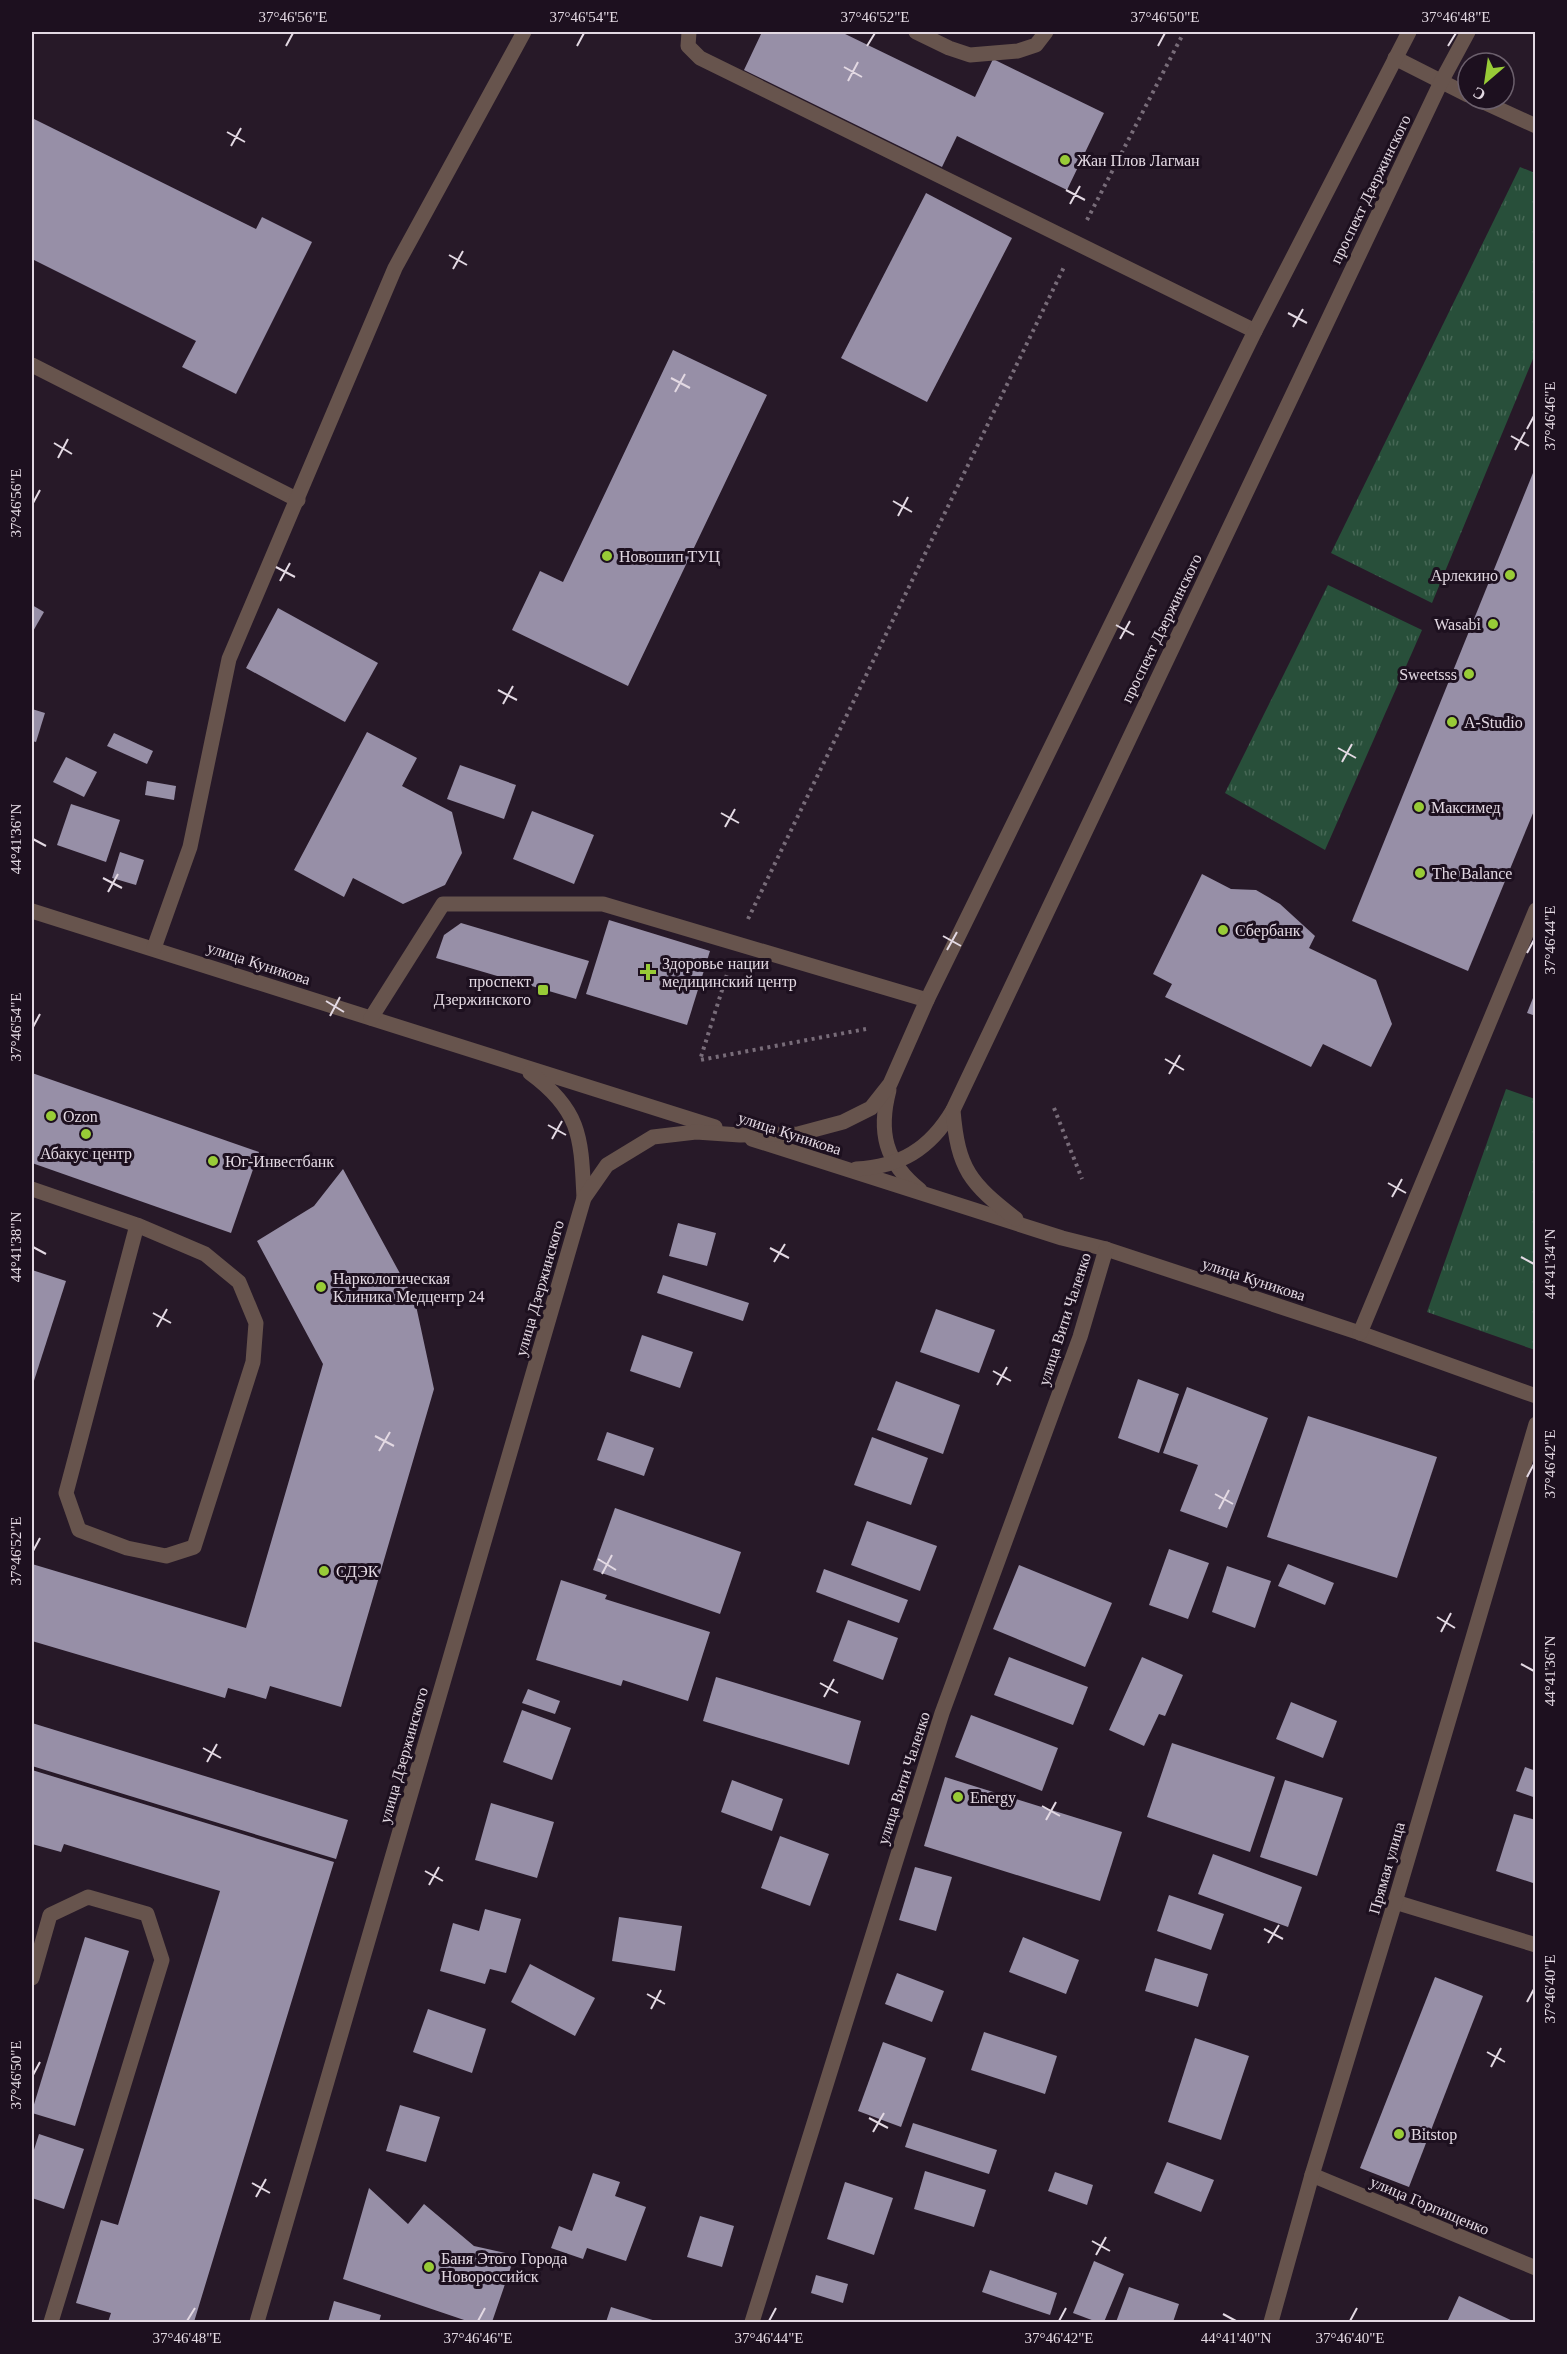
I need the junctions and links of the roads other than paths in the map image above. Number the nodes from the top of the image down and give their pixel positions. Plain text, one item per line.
1 (524, 32) edge
2 (689, 32) edge
3 (916, 32) edge
4 (1046, 32) edge
5 (1409, 32) edge
6 (1468, 32) edge
7 (1395, 58) junction
8 (1441, 82) junction
9 (1456, 89) edge
10 (1503, 111) edge
11 (1536, 126) edge
12 (1255, 331) junction
13 (32, 365) edge
14 (298, 500) junction
15 (1536, 910) edge
16 (32, 911) edge
17 (154, 948) junction
18 (927, 1000) junction
19 (371, 1018) junction
20 (518, 1064) junction
21 (890, 1084) junction
22 (953, 1110) junction
23 (740, 1136) junction
24 (895, 1162) junction
25 (847, 1170) junction
26 (32, 1189) edge
27 (927, 1195) junction
28 (584, 1198) junction
29 (137, 1225) junction
30 (1026, 1226) junction
31 (1106, 1250) junction
32 (1360, 1333) junction
33 (1536, 1396) edge
34 (1536, 1424) edge
35 (1395, 1902) junction
36 (1536, 1945) edge
37 (32, 1978) edge
38 (1312, 2175) junction
39 (1536, 2268) edge
40 (51, 2322) edge
41 (257, 2322) edge
42 (752, 2322) edge
43 (1270, 2322) edge

1 - 14 street
2 - 12 street
3 - 4 street
5 - 7 street
6 - 8 street, проспект Дзержинского
7 - 8 street
7 - 12 street
8 - 9 street
8 - 22 street, проспект Дзержинского
10 - 11 street
12 - 18 street
13 - 14 street
14 - 17 street
15 - 32 street
16 - 17 street, улица Куникова
17 - 19 street, улица Куникова
18 - 19 street
18 - 21 street
19 - 20 street, улица Куникова
20 - 23 street, улица Куникова
20 - 28 street
21 - 23 street
21 - 24 street
22 - 24 street
22 - 30 street, проспект Дзержинского
23 - 25 street, улица Куникова
23 - 28 street
24 - 25 street
24 - 27 street
25 - 27 street, улица Куникова
26 - 29 street
27 - 30 street, улица Куникова
28 - 41 street, улица Дзержинского
29 - 29 street
30 - 31 street, улица Куникова
31 - 32 street, улица Куникова
31 - 42 street, улица Вити Чаленко
32 - 33 street, улица Куникова
34 - 35 street, Прямая улица
35 - 36 street
35 - 38 street, Прямая улица
37 - 40 street
38 - 39 street, улица Горпищенко
38 - 43 street, Прямая улица

